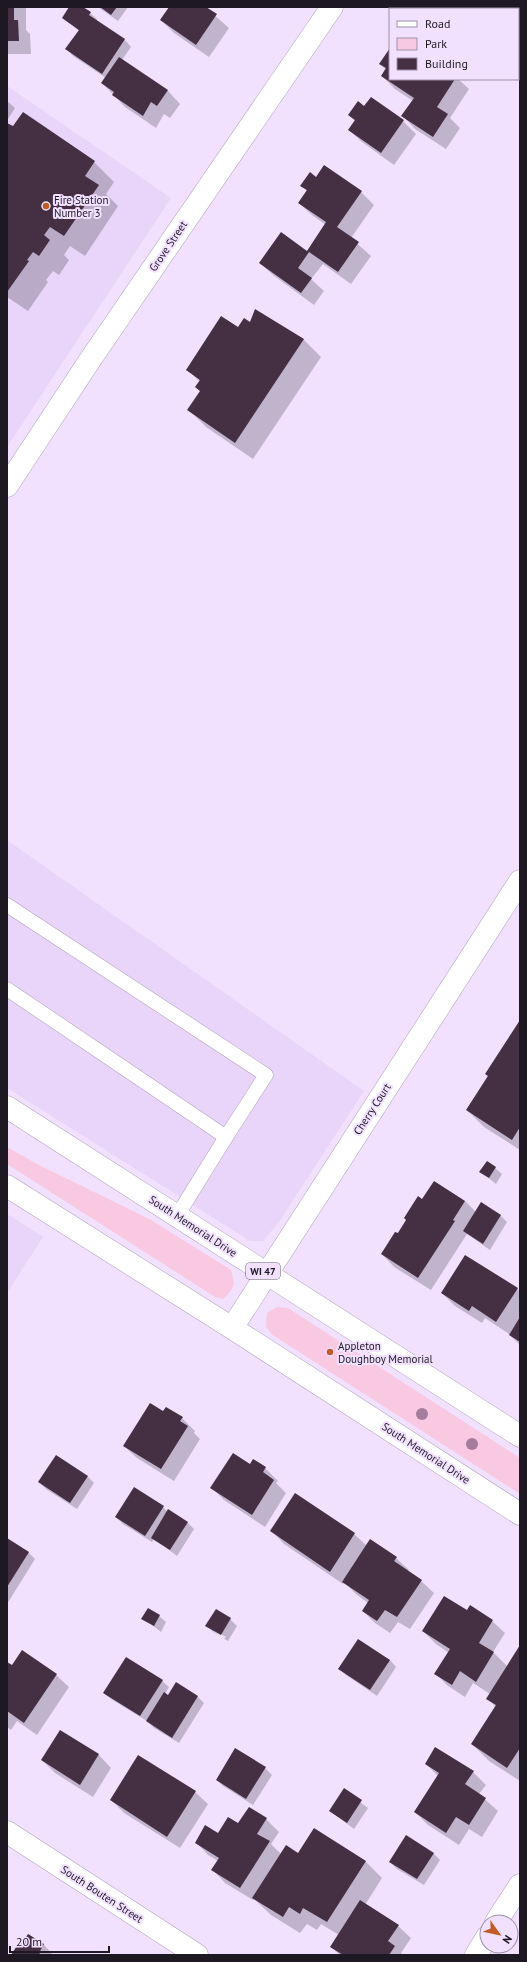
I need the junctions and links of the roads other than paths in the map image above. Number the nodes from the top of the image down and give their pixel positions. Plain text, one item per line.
1 (332, 7) edge
2 (7, 486) edge
3 (517, 890) edge
4 (7, 905) edge
5 (7, 988) edge
6 (7, 1107) edge
7 (226, 1137) junction
8 (7, 1186) edge
9 (177, 1216) junction
10 (266, 1273) junction
11 (232, 1328) junction
12 (520, 1436) edge
13 (520, 1514) edge
14 (7, 1832) edge
15 (520, 1885) edge
16 (501, 1914) edge
17 (197, 1955) edge

1 - 2 street, Grove Street
3 - 10 street, Cherry Court
4 - 7 lane
5 - 7 lane
6 - 9 street, South Memorial Drive / WI 47
7 - 9 lane
8 - 11 street, South Memorial Drive
9 - 10 street, South Memorial Drive / WI 47
10 - 11 street, Cherry Court
10 - 12 street, South Memorial Drive / WI 47
11 - 13 street, South Memorial Drive
14 - 17 street, South Bouten Street
15 - 16 street

